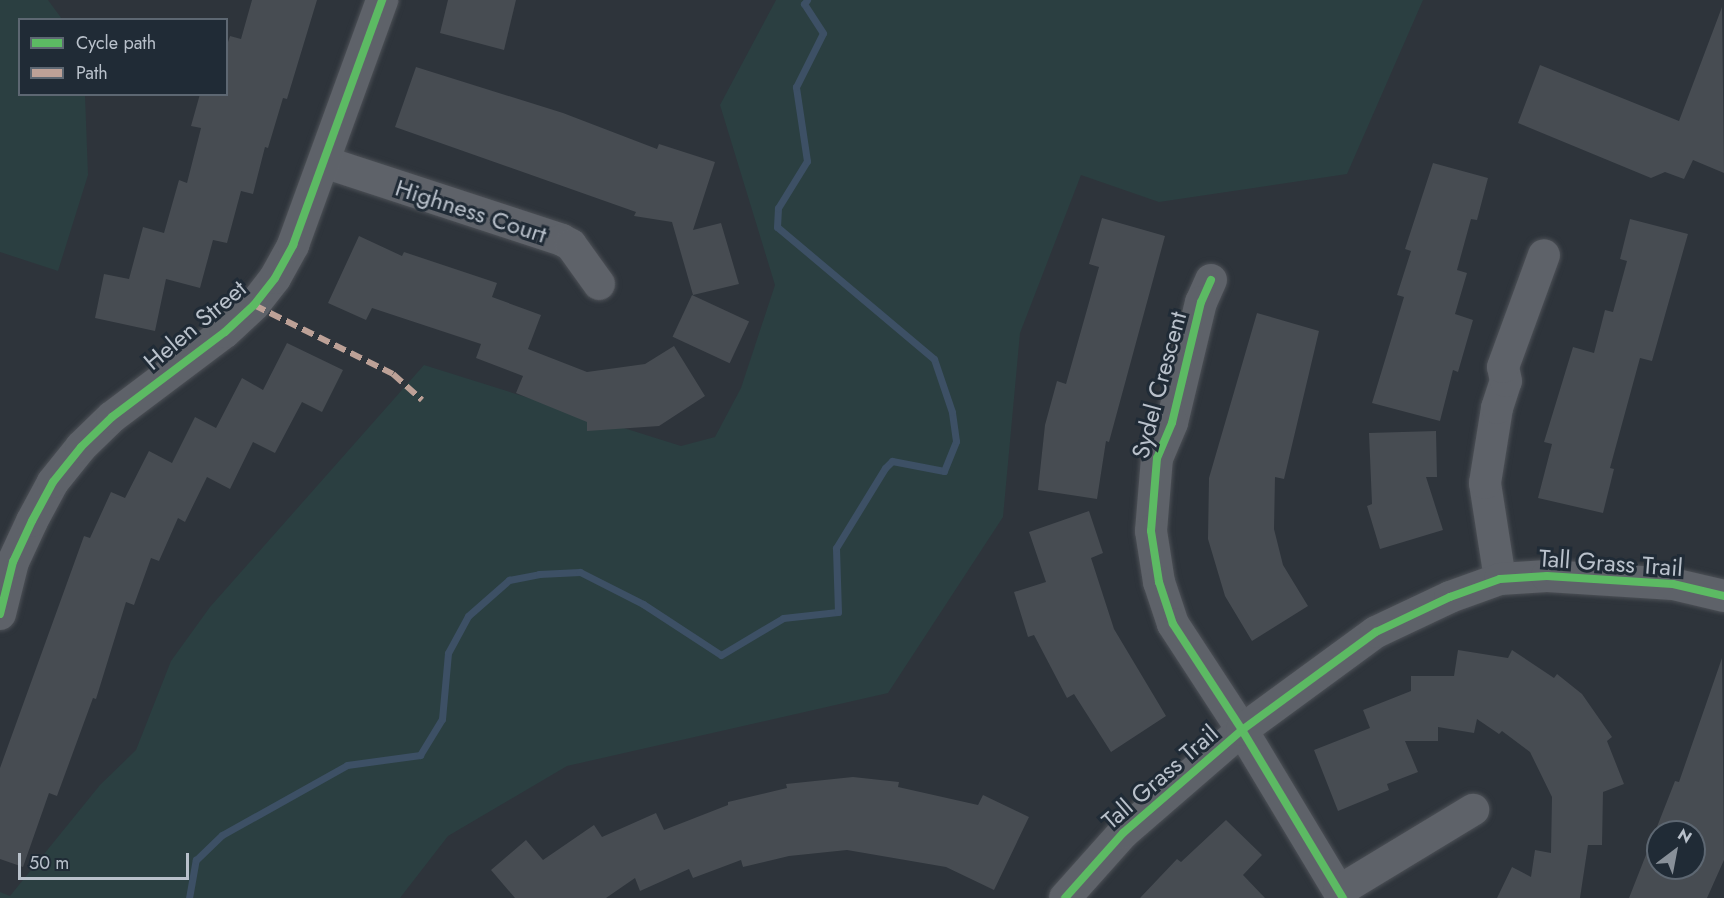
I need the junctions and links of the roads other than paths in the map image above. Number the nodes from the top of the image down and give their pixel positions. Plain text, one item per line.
1 (382, 0) edge
2 (324, 162) junction
3 (1544, 255) dead end
4 (1211, 280) dead end
5 (599, 284) dead end
6 (1500, 579) junction
7 (1724, 596) edge
8 (0, 614) edge
9 (1242, 730) junction
10 (1473, 810) dead end
11 (1341, 894) edge
12 (1065, 898) edge

1 - 2 street, Helen Street
2 - 5 street, Highness Court
2 - 8 street, Helen Street
3 - 6 street
4 - 9 street, Sydel Crescent
6 - 7 street, Tall Grass Trail
6 - 9 street, Tall Grass Trail
9 - 11 street, Sydel Crescent
9 - 12 street, Tall Grass Trail
10 - 11 street

